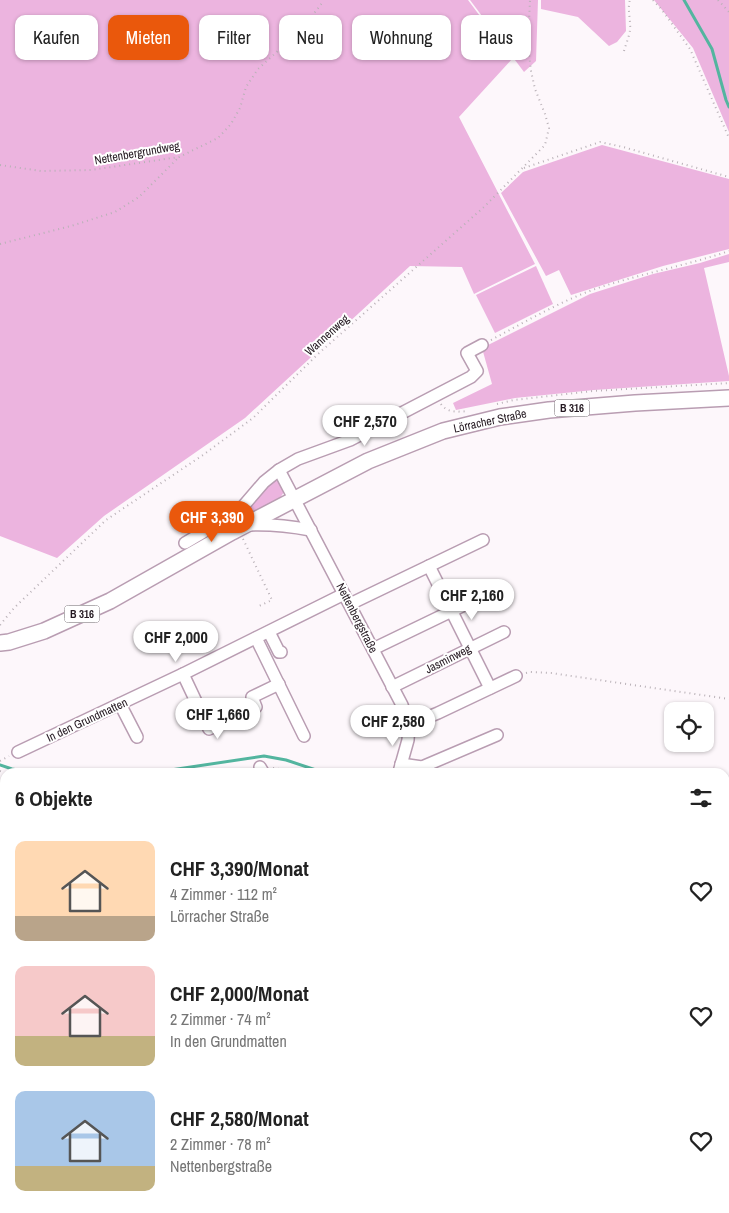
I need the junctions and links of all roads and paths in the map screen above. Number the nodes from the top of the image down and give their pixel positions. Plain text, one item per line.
1 (322, 0) edge
2 (530, 0) edge
3 (630, 0) edge
4 (652, 0) edge
5 (718, 0) edge
6 (729, 12) edge
7 (624, 51) dead end
8 (729, 138) edge
9 (179, 157) junction
10 (0, 165) edge
11 (522, 169) junction
12 (729, 177) edge
13 (0, 244) edge
14 (729, 251) edge
15 (482, 344) joint
16 (729, 398) edge
17 (279, 470) junction
18 (295, 500) junction
19 (311, 530) junction
20 (245, 532) junction
21 (482, 540) dead end
22 (185, 543) dead end
23 (429, 566) junction
24 (489, 593) dead end
25 (347, 599) junction
26 (257, 607) dead end
27 (452, 610) junction
28 (0, 625) edge
29 (269, 632) junction
30 (504, 632) dead end
31 (256, 638) junction
32 (0, 643) edge
33 (470, 648) junction
34 (373, 650) junction
35 (281, 652) dead end
36 (183, 674) junction
37 (516, 676) joint
38 (279, 684) junction
39 (392, 687) junction
40 (490, 688) junction
41 (729, 699) edge
42 (120, 704) junction
43 (409, 725) junction
44 (497, 735) dead end
45 (304, 736) dead end
46 (137, 737) dead end
47 (18, 752) dead end
48 (400, 768) edge

1 - 9 path, Nettenbergrundweg
2 - 11 path, Wannenweg
3 - 7 path
4 - 8 path
5 - 6 path
9 - 10 path, Nettenbergrundweg
9 - 13 path
11 - 12 path
11 - 28 path, Wannenweg
14 - 15 path
15 - 17 street
16 - 18 main road, Lörracher Straße / B 316
17 - 18 street, Nettenbergstraße
17 - 22 street
18 - 19 street, Nettenbergstraße
18 - 20 main road, Lörracher Straße / B 316
19 - 20 street
19 - 25 street, Nettenbergstraße
20 - 26 path
20 - 32 main road, Lörracher Straße / B 316
21 - 23 street, In den Grundmatten
23 - 25 street, In den Grundmatten
23 - 27 street
24 - 27 street
25 - 29 street, In den Grundmatten
25 - 34 street, Nettenbergstraße
27 - 33 street
27 - 34 street
29 - 31 street, In den Grundmatten
29 - 35 street
30 - 33 street, Jasminweg
31 - 36 street, In den Grundmatten
31 - 38 street
33 - 39 street, Jasminweg
33 - 40 street
34 - 39 street, Nettenbergstraße
36 - 38 street
36 - 42 street, In den Grundmatten
37 - 40 street
37 - 41 path
38 - 45 street
39 - 43 street, Nettenbergstraße
40 - 43 street
42 - 46 street
42 - 47 street, In den Grundmatten
43 - 48 street, Nettenbergstraße
44 - 48 street

